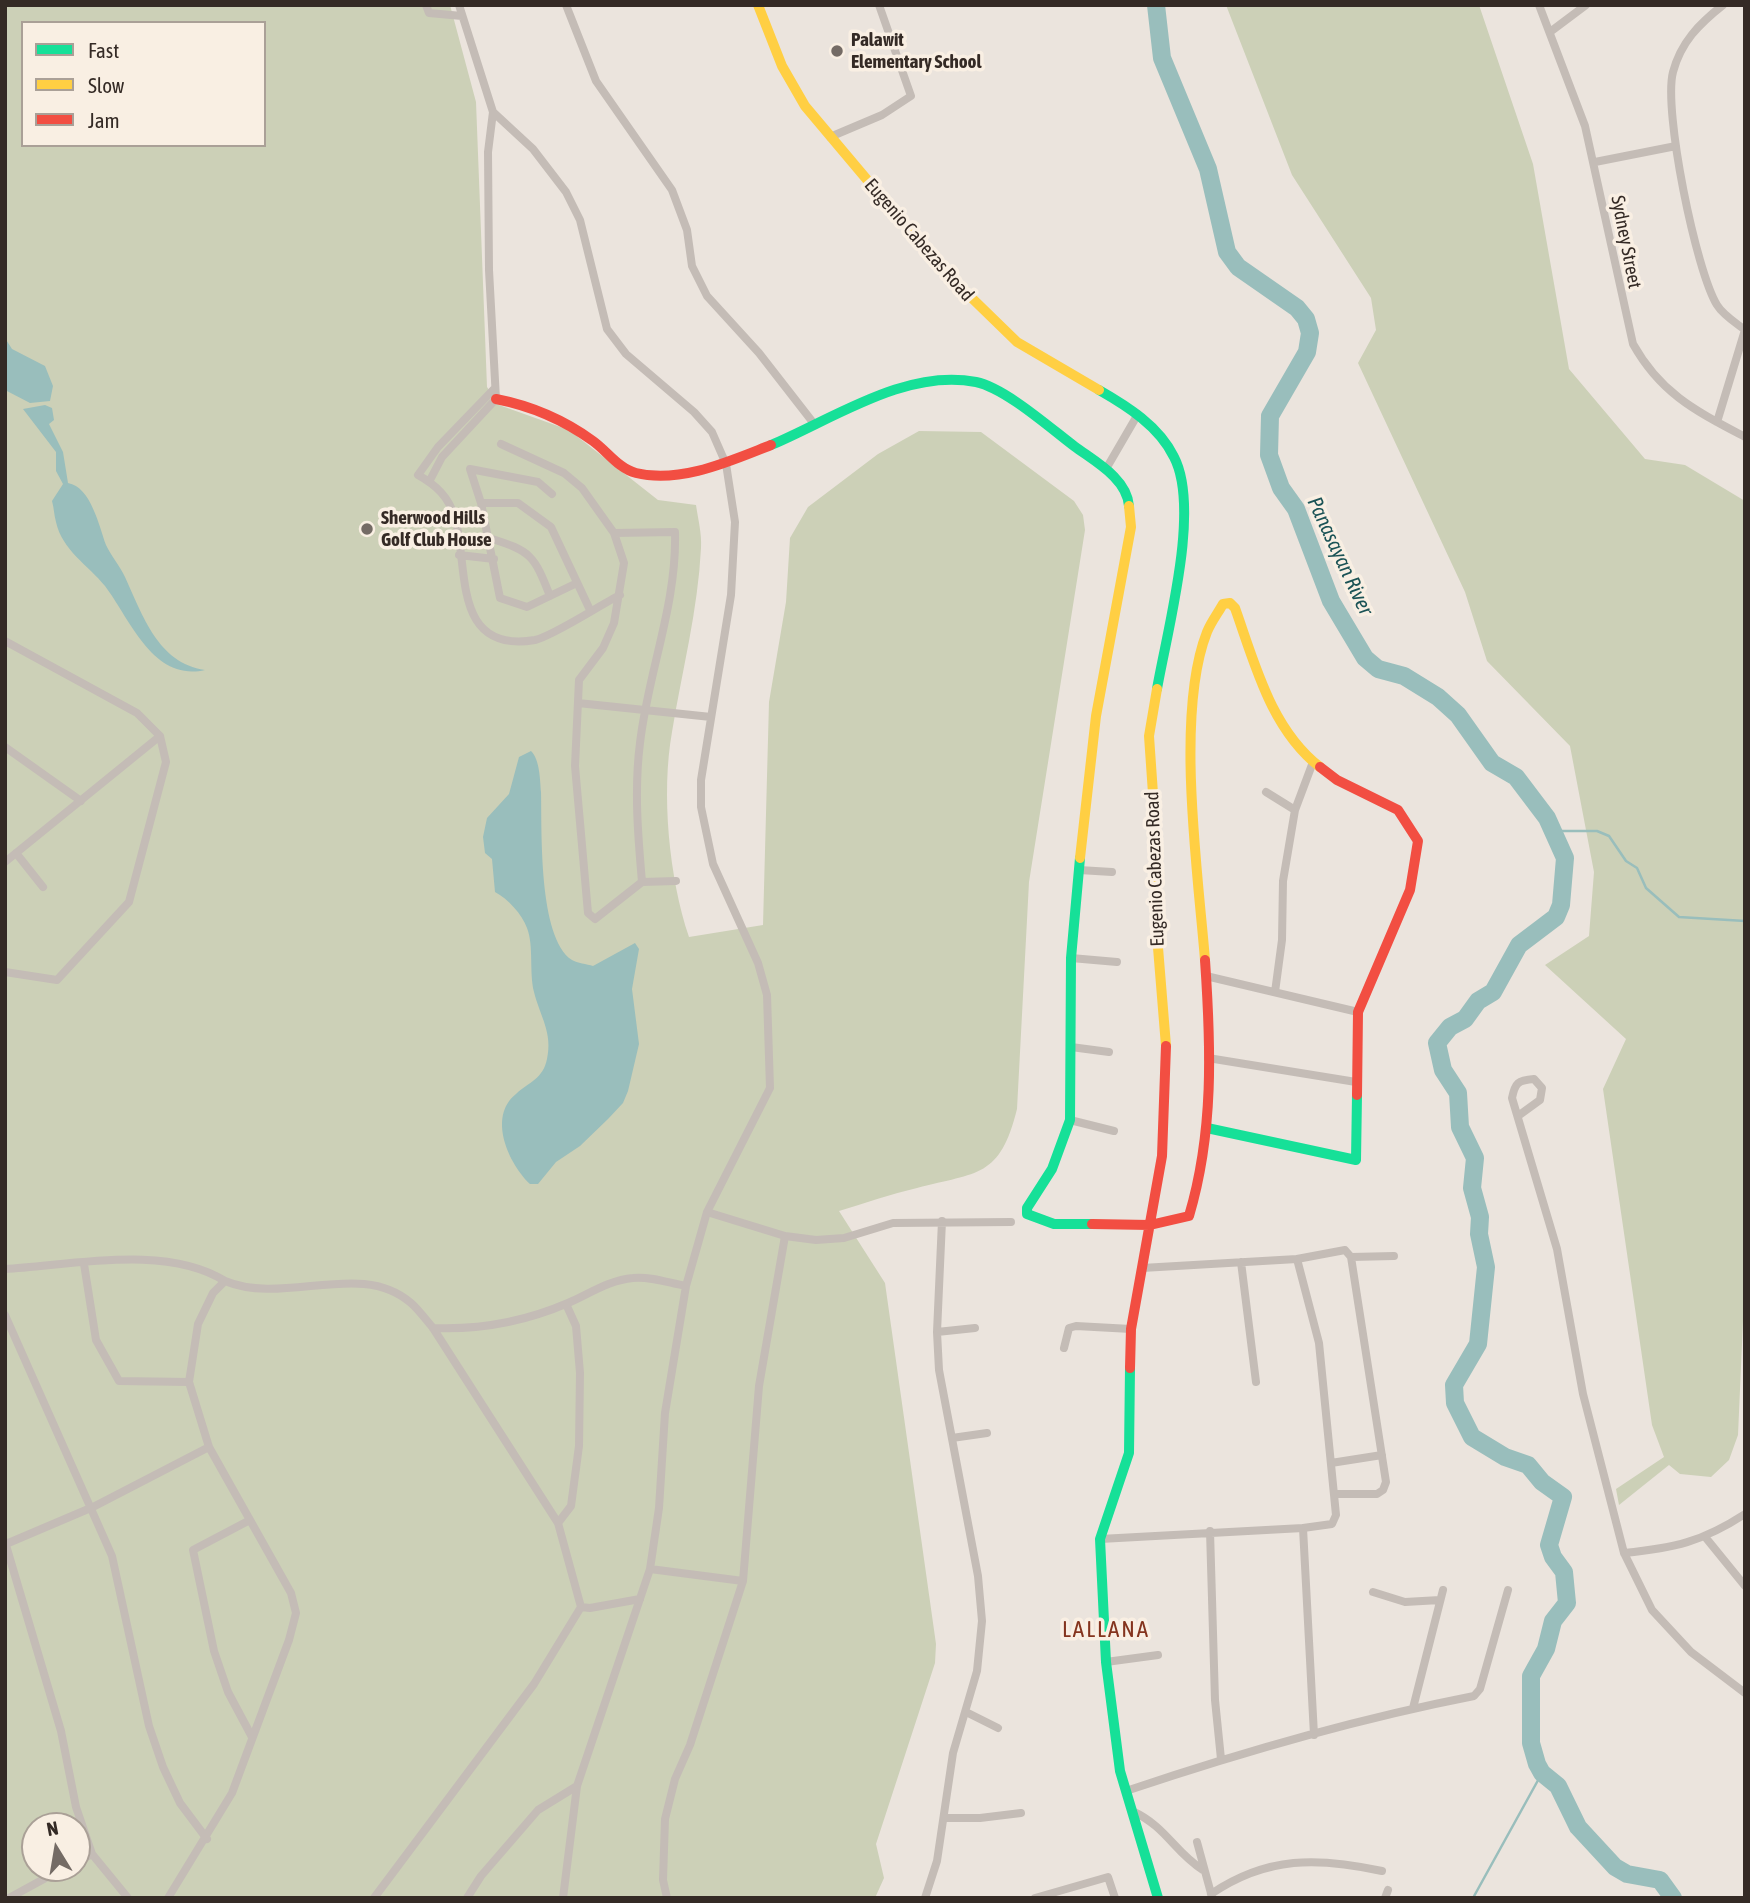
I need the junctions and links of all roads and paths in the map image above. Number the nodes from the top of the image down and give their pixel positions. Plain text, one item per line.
1 (426, 5) edge
2 (459, 5) edge
3 (566, 5) edge
4 (758, 5) edge
5 (879, 5) edge
6 (1539, 5) edge
7 (1586, 5) edge
8 (1723, 5) edge
9 (462, 16) junction
10 (1550, 32) junction
11 (494, 112) junction
12 (830, 137) junction
13 (1676, 146) junction
14 (1595, 162) junction
15 (495, 394) junction
16 (1138, 414) junction
17 (1717, 422) junction
18 (815, 425) junction
19 (1745, 437) edge
20 (501, 444) dead end
21 (726, 464) junction
22 (1106, 469) junction
23 (429, 482) junction
24 (552, 494) dead end
25 (481, 503) junction
26 (614, 533) junction
27 (489, 538) junction
28 (459, 555) junction
29 (494, 559) junction
30 (577, 583) junction
31 (620, 594) junction
32 (550, 596) junction
33 (590, 610) junction
34 (5, 640) edge
35 (578, 703) junction
36 (645, 710) junction
37 (711, 717) junction
38 (160, 736) junction
39 (5, 747) edge
40 (1313, 762) junction
41 (1266, 792) dead end
42 (81, 801) junction
43 (1295, 810) junction
44 (16, 853) junction
45 (5, 862) edge
46 (1079, 870) junction
47 (1112, 872) dead end
48 (676, 881) dead end
49 (642, 882) junction
50 (43, 887) dead end
51 (1071, 958) junction
52 (1117, 962) dead end
53 (5, 972) edge
54 (1206, 976) junction
55 (1275, 992) junction
56 (1358, 1012) junction
57 (1071, 1047) junction
58 (1109, 1052) dead end
59 (1208, 1058) junction
60 (1356, 1082) junction
61 (1518, 1116) junction
62 (1070, 1119) junction
63 (1207, 1128) junction
64 (1114, 1131) dead end
65 (707, 1212) junction
66 (942, 1221) junction
67 (1011, 1222) dead end
68 (1150, 1225) junction
69 (785, 1236) junction
70 (1394, 1255) dead end
71 (1351, 1257) junction
72 (1297, 1259) junction
73 (1241, 1262) junction
74 (84, 1264) junction
75 (1142, 1268) junction
76 (5, 1269) edge
77 (225, 1281) junction
78 (686, 1286) junction
79 (566, 1304) junction
80 (5, 1315) edge
81 (433, 1328) junction
82 (975, 1328) dead end
83 (1131, 1329) junction
84 (937, 1332) junction
85 (1065, 1348) dead end
86 (189, 1382) junction
87 (1256, 1382) dead end
88 (987, 1433) dead end
89 (952, 1438) junction
90 (209, 1447) junction
91 (1382, 1455) junction
92 (1331, 1463) junction
93 (1334, 1494) junction
94 (93, 1507) junction
95 (1745, 1514) edge
96 (250, 1520) junction
97 (558, 1523) junction
98 (1303, 1528) junction
99 (1210, 1531) junction
100 (1706, 1538) junction
101 (1100, 1539) junction
102 (6, 1543) edge
103 (1624, 1553) junction
104 (650, 1569) junction
105 (743, 1581) junction
106 (1745, 1586) edge
107 (1443, 1590) dead end
108 (1508, 1590) dead end
109 (1373, 1592) dead end
110 (640, 1599) junction
111 (1440, 1600) junction
112 (581, 1607) junction
113 (1158, 1655) dead end
114 (1106, 1662) junction
115 (1745, 1693) edge
116 (1413, 1708) junction
117 (966, 1712) junction
118 (998, 1728) dead end
119 (1314, 1735) junction
120 (252, 1737) junction
121 (1221, 1759) junction
122 (578, 1786) junction
123 (1125, 1791) junction
124 (1132, 1811) junction
125 (1021, 1813) dead end
126 (945, 1818) junction
127 (207, 1839) junction
128 (1197, 1842) dead end
129 (92, 1854) joint
130 (1203, 1870) junction
131 (1382, 1871) dead end
132 (38, 1882) edge
133 (1211, 1896) edge
134 (9, 1898) edge
135 (128, 1898) edge
136 (169, 1898) edge
137 (374, 1898) edge
138 (467, 1898) edge
139 (563, 1898) edge
140 (667, 1898) edge
141 (925, 1898) edge
142 (1035, 1898) edge
143 (1115, 1898) edge
144 (1158, 1898) edge

1 - 9 street
2 - 9 street
3 - 18 street
4 - 12 street, Eugenio Cabezas Road
5 - 12 street
6 - 10 street, Sydney Street
7 - 10 street
8 - 13 street
9 - 11 street
10 - 14 street, Sydney Street
11 - 15 street
11 - 21 street
12 - 16 street, Eugenio Cabezas Road
13 - 14 street
13 - 17 street
14 - 17 street, Sydney Street
15 - 21 street
15 - 23 street
15 - 23 street
16 - 22 street
16 - 68 street, Eugenio Cabezas Road
17 - 19 street, Sydney Street
18 - 21 street
18 - 22 street
20 - 26 street
21 - 37 street
22 - 46 street
23 - 28 street
24 - 25 street
25 - 27 street
25 - 30 street
26 - 31 street
26 - 36 street
27 - 29 street
27 - 32 street
28 - 29 street
28 - 33 street
29 - 32 street
30 - 32 street
30 - 33 street
31 - 33 street
31 - 35 street
34 - 38 street
35 - 36 street
35 - 49 street
36 - 37 street
36 - 49 street
37 - 65 street
38 - 42 street
38 - 53 street
39 - 42 street
40 - 43 street
40 - 54 street
40 - 56 street
41 - 43 street
42 - 44 street
43 - 55 street
44 - 45 street
44 - 50 street
46 - 47 street
46 - 51 street
48 - 49 street
51 - 52 street
51 - 57 street
54 - 55 street
54 - 59 street
55 - 56 street
56 - 60 street
57 - 58 street
57 - 62 street
59 - 60 street
59 - 63 street
60 - 63 street
61 - 61 street
61 - 103 street
62 - 64 street
62 - 68 street
63 - 68 street
65 - 69 street
65 - 78 street
66 - 67 street
66 - 69 street
66 - 84 street
68 - 75 street, Eugenio Cabezas Road
69 - 105 street
70 - 71 street
71 - 72 street
71 - 91 street
72 - 73 street
72 - 92 street
73 - 75 street
73 - 87 street
74 - 76 street
74 - 77 street
74 - 86 street
75 - 83 street, Eugenio Cabezas Road
77 - 81 street
77 - 86 street
78 - 79 street
78 - 104 street
79 - 81 street
79 - 97 street
80 - 94 street
81 - 97 street
82 - 84 street
83 - 85 street
83 - 101 street, Eugenio Cabezas Road
84 - 89 street
86 - 90 street
88 - 89 street
89 - 117 street
90 - 94 street
90 - 96 street
91 - 92 street
91 - 93 street
92 - 93 street
93 - 98 street
94 - 102 street
94 - 127 street
95 - 100 street
96 - 120 street
96 - 120 street
97 - 112 street
98 - 99 street
98 - 119 street
99 - 101 street
99 - 121 street
100 - 103 street
100 - 106 street
101 - 114 street, Eugenio Cabezas Road
102 - 129 street
103 - 115 street
104 - 105 street
104 - 110 street
105 - 140 street
107 - 111 street
108 - 116 street
109 - 111 street
110 - 112 street
110 - 122 street
111 - 116 street
112 - 137 street
113 - 114 street
114 - 123 street, Eugenio Cabezas Road
116 - 119 street
117 - 118 street
117 - 126 street
119 - 121 street
120 - 127 street
121 - 123 street
122 - 138 street
122 - 139 street
123 - 124 street, Eugenio Cabezas Road
124 - 130 street
124 - 144 street, Eugenio Cabezas Road
125 - 126 street
126 - 141 street
127 - 136 street
128 - 130 street
129 - 135 street
130 - 133 street
131 - 133 street
132 - 134 street
142 - 143 street

